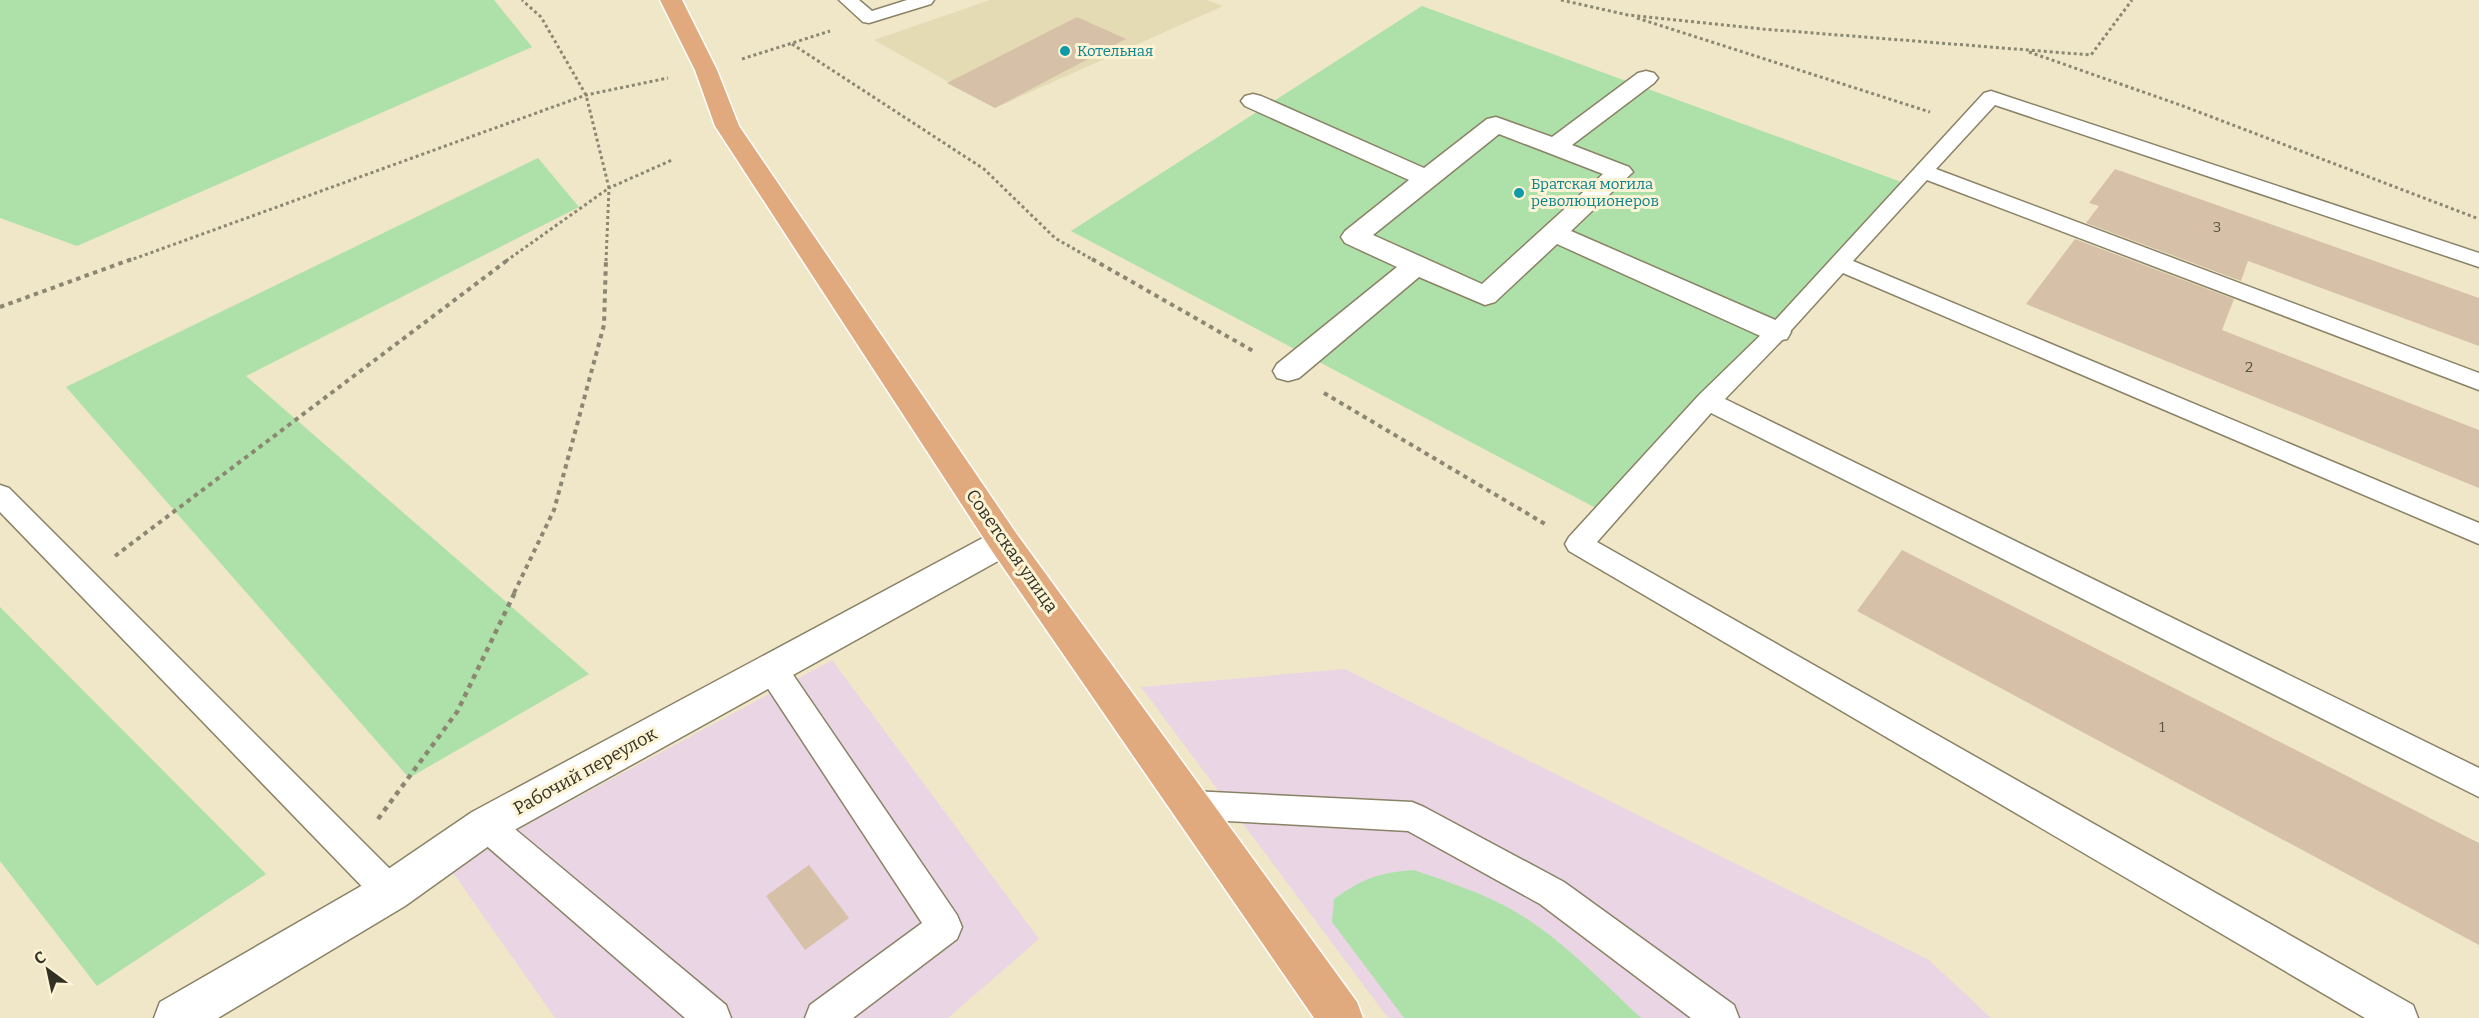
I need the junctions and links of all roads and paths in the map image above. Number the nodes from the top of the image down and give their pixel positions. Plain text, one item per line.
1 (522, 0) edge
2 (671, 0) edge
3 (848, 0) edge
4 (925, 0) edge
5 (1561, 0) edge
6 (2132, 0) edge
7 (1628, 15) junction
8 (869, 18) junction
9 (791, 44) junction
10 (2023, 50) junction
11 (706, 70) junction
12 (1646, 78) dead end
13 (586, 95) junction
14 (1253, 101) dead end
15 (1967, 124) junction
16 (1554, 147) junction
17 (672, 160) dead end
18 (1923, 171) junction
19 (1427, 179) junction
20 (609, 188) junction
21 (2479, 219) edge
22 (1554, 232) junction
23 (2479, 260) edge
24 (1839, 263) junction
25 (1416, 265) junction
26 (0, 307) edge
27 (1777, 332) junction
28 (1288, 371) junction
29 (2479, 382) edge
30 (1708, 401) junction
31 (0, 495) edge
32 (2479, 534) edge
33 (1004, 542) junction
34 (1579, 544) junction
35 (83, 579) junction
36 (772, 669) junction
37 (2479, 783) edge
38 (1192, 805) junction
39 (486, 825) junction
40 (353, 854) junction
41 (390, 892) junction
42 (176, 1018) edge
43 (712, 1018) edge
44 (823, 1018) edge
45 (1341, 1018) edge
46 (1721, 1018) edge
47 (2400, 1018) edge

1 - 13 path
2 - 11 main road, Советская улица
3 - 8 lane
4 - 8 lane
5 - 7 path
6 - 10 path
7 - 10 path
7 - 15 path
8 - 9 path
9 - 11 path
9 - 28 path
10 - 21 path
11 - 13 path
11 - 33 main road, Советская улица
12 - 16 street
13 - 20 path
13 - 26 path
14 - 19 street
15 - 18 lane
15 - 23 lane
16 - 19 street
16 - 22 street
17 - 20 path
18 - 24 lane
18 - 29 lane
19 - 25 street
20 - 35 path
20 - 40 path
22 - 25 street
22 - 27 street
24 - 27 lane
24 - 32 lane
25 - 28 street
27 - 30 lane
28 - 34 path
30 - 34 lane
30 - 37 lane
31 - 35 lane
33 - 36 street, Рабочий переулок
33 - 38 main road, Советская улица
34 - 47 lane
35 - 40 lane
36 - 39 street, Рабочий переулок
36 - 44 lane
38 - 45 main road, Советская улица
38 - 46 lane
39 - 41 street, Рабочий переулок
39 - 43 lane
40 - 41 lane
41 - 42 street, Рабочий переулок

